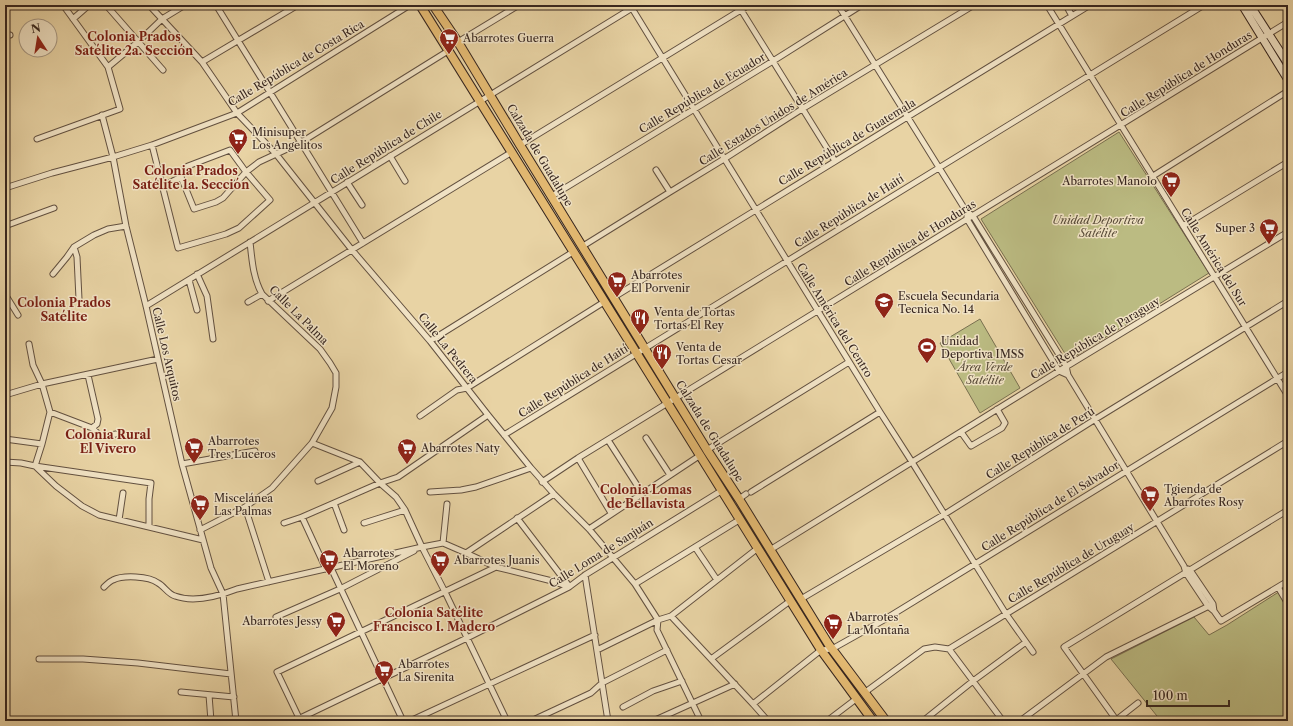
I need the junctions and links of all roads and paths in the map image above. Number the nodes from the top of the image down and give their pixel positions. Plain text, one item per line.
1 (64, 5) edge
2 (89, 5) edge
3 (106, 5) edge
4 (149, 5) edge
5 (185, 5) edge
6 (216, 5) edge
7 (298, 5) edge
8 (410, 5) edge
9 (420, 5) edge
10 (433, 5) edge
11 (519, 5) edge
12 (749, 5) edge
13 (838, 5) edge
14 (862, 5) edge
15 (974, 5) edge
16 (1048, 5) edge
17 (1066, 5) edge
18 (1090, 5) edge
19 (1204, 5) edge
20 (1242, 5) edge
21 (1250, 5) edge
22 (633, 6) edge
23 (1196, 7) edge
24 (739, 8) edge
25 (844, 16) junction
26 (1072, 16) junction
27 (73, 19) junction
28 (162, 19) junction
29 (1288, 22) edge
30 (1059, 24) junction
31 (1269, 34) junction
32 (1262, 39) junction
33 (238, 41) junction
34 (138, 42) junction
35 (458, 42) junction
36 (448, 51) junction
37 (662, 58) junction
38 (773, 61) junction
39 (202, 62) junction
40 (1288, 64) edge
41 (875, 65) junction
42 (108, 67) junction
43 (163, 70) dead end
44 (1090, 74) junction
45 (1288, 80) edge
46 (1288, 91) edge
47 (269, 92) junction
48 (490, 95) junction
49 (480, 101) junction
50 (802, 109) junction
51 (694, 110) junction
52 (236, 113) junction
53 (102, 115) junction
54 (907, 117) junction
55 (1121, 125) junction
56 (37, 139) dead end
57 (300, 143) junction
58 (152, 145) junction
59 (520, 145) junction
60 (512, 152) junction
61 (276, 154) junction
62 (390, 156) junction
63 (113, 157) junction
64 (724, 159) junction
65 (835, 161) junction
66 (1288, 162) edge
67 (938, 168) junction
68 (656, 170) dead end
69 (246, 172) junction
70 (1153, 176) junction
71 (181, 177) junction
72 (405, 181) dead end
73 (347, 182) junction
74 (163, 186) junction
75 (5, 188) edge
76 (332, 192) junction
77 (670, 192) junction
78 (552, 196) junction
79 (315, 202) junction
80 (362, 206) dead end
81 (54, 208) dead end
82 (756, 210) junction
83 (966, 211) junction
84 (973, 216) junction
85 (967, 219) junction
86 (5, 226) edge
87 (126, 226) junction
88 (1183, 226) junction
89 (1288, 232) edge
90 (250, 242) junction
91 (363, 243) junction
92 (583, 246) junction
93 (74, 247) junction
94 (352, 250) junction
95 (573, 252) junction
96 (787, 261) junction
97 (53, 274) dead end
98 (198, 274) junction
99 (1214, 277) junction
100 (189, 280) junction
101 (5, 294) edge
102 (262, 294) junction
103 (614, 297) junction
104 (79, 299) dead end
105 (268, 301) junction
106 (248, 302) dead end
107 (604, 302) junction
108 (1288, 302) edge
109 (146, 306) junction
110 (197, 310) dead end
111 (818, 311) junction
112 (18, 315) dead end
113 (1246, 328) junction
114 (213, 339) dead end
115 (430, 341) junction
116 (29, 344) dead end
117 (645, 348) junction
118 (636, 354) junction
119 (158, 360) junction
120 (849, 362) junction
121 (1066, 366) junction
122 (1059, 371) junction
123 (1288, 372) edge
124 (88, 375) junction
125 (1068, 375) junction
126 (1277, 379) junction
127 (42, 384) junction
128 (467, 388) junction
129 (5, 395) edge
130 (1288, 396) edge
131 (676, 398) junction
132 (667, 403) junction
133 (997, 409) junction
134 (50, 412) junction
135 (880, 412) junction
136 (488, 415) junction
137 (420, 416) dead end
138 (1094, 420) junction
139 (92, 428) junction
140 (961, 432) junction
141 (116, 434) dead end
142 (504, 435) junction
143 (646, 438) dead end
144 (5, 439) edge
145 (608, 440) junction
146 (1288, 441) edge
147 (312, 443) junction
148 (42, 444) junction
149 (707, 450) junction
150 (255, 451) dead end
151 (699, 456) junction
152 (578, 458) junction
153 (5, 462) edge
154 (360, 462) junction
155 (912, 462) junction
156 (182, 464) junction
157 (35, 466) junction
158 (531, 468) junction
159 (1126, 470) junction
160 (670, 475) junction
161 (318, 481) dead end
162 (542, 482) junction
163 (380, 483) junction
164 (721, 491) junction
165 (124, 492) dead end
166 (430, 492) dead end
167 (751, 492) dead end
168 (642, 493) junction
169 (554, 494) junction
170 (334, 503) junction
171 (447, 504) dead end
172 (245, 507) junction
173 (405, 510) junction
174 (1288, 510) edge
175 (611, 513) junction
176 (945, 514) junction
177 (302, 517) junction
178 (517, 518) junction
179 (119, 520) junction
180 (739, 520) junction
181 (1157, 522) junction
182 (284, 523) dead end
183 (364, 523) dead end
184 (149, 527) junction
185 (589, 529) junction
186 (200, 530) junction
187 (344, 530) dead end
188 (203, 540) junction
189 (443, 544) junction
190 (422, 547) junction
191 (695, 547) junction
192 (758, 548) junction
193 (770, 550) junction
194 (466, 553) junction
195 (613, 558) junction
196 (975, 564) junction
197 (496, 567) junction
198 (328, 569) junction
199 (1188, 571) junction
200 (585, 574) junction
201 (717, 580) junction
202 (1288, 581) edge
203 (269, 582) junction
204 (635, 584) junction
205 (104, 587) dead end
206 (569, 587) junction
207 (1278, 587) junction
208 (340, 589) junction
209 (445, 592) junction
210 (223, 594) junction
211 (801, 599) junction
212 (790, 600) junction
213 (1288, 604) edge
214 (1211, 605) junction
215 (1006, 614) junction
216 (671, 616) junction
217 (276, 617) dead end
218 (658, 620) junction
219 (360, 632) junction
220 (595, 635) junction
221 (467, 638) junction
222 (1026, 642) junction
223 (832, 649) junction
224 (949, 649) junction
225 (597, 650) junction
226 (668, 650) junction
227 (821, 650) junction
228 (1034, 652) dead end
229 (711, 658) junction
230 (39, 659) dead end
231 (231, 674) junction
232 (1082, 674) junction
233 (383, 678) junction
234 (682, 681) junction
235 (973, 681) junction
236 (602, 683) junction
237 (490, 684) junction
238 (735, 684) junction
239 (181, 692) dead end
240 (864, 693) junction
241 (209, 695) junction
242 (234, 697) junction
243 (856, 699) junction
244 (692, 703) junction
245 (753, 704) junction
246 (1138, 704) dead end
247 (623, 707) dead end
248 (300, 720) edge
249 (211, 721) edge
250 (236, 721) edge
251 (294, 721) edge
252 (403, 721) edge
253 (410, 721) edge
254 (507, 721) edge
255 (531, 721) edge
256 (608, 721) edge
257 (654, 721) edge
258 (701, 721) edge
259 (768, 721) edge
260 (827, 721) edge
261 (873, 721) edge
262 (886, 721) edge
263 (923, 721) edge
264 (1004, 721) edge
265 (1020, 721) edge
266 (1116, 721) edge

1 - 27 street
2 - 27 street
3 - 34 street
4 - 28 street, Calle La Pedrera
5 - 28 street
6 - 33 street
7 - 33 street
8 - 47 street, Calle República de Costa Rica
9 - 36 main road, Calzada de Guadalupe
10 - 35 main road, Calzada de Guadalupe
11 - 35 street
12 - 24 street
13 - 25 street
14 - 25 street, Calle República de Ecuador
15 - 41 street, Calle Estados Unidos de América
16 - 30 street, Calle América del Sur
17 - 26 street
18 - 26 street, Calle República de Guatemala
19 - 23 street, Calle República de Haití
20 - 32 main road
21 - 31 main road
22 - 37 street, Calle América del Centro
22 - 48 street, Calle República de Chile
23 - 44 street, Calle República de Haití
24 - 37 street
24 - 38 street
25 - 38 street, Calle República de Ecuador
25 - 41 street
26 - 30 street, Calle República de Guatemala
27 - 42 street
28 - 34 street
28 - 39 street, Calle La Pedrera
29 - 31 street, Calle República de Honduras
30 - 44 street, Calle América del Sur
30 - 54 street, Calle República de Guatemala
31 - 32 street, Calle República de Honduras
31 - 40 main road
32 - 45 main road
32 - 55 street, Calle República de Honduras
33 - 39 street
33 - 47 street
34 - 42 street
34 - 43 street
35 - 48 main road, Calzada de Guadalupe
36 - 49 main road, Calzada de Guadalupe
36 - 57 street
37 - 51 street, Calle América del Centro
37 - 59 street
38 - 50 street
38 - 51 street, Calle República de Ecuador
39 - 52 street, Calle La Pedrera
41 - 50 street, Calle Estados Unidos de América
41 - 54 street
42 - 53 street
44 - 55 street, Calle América del Sur
44 - 67 street, Calle República de Haití
46 - 70 street
47 - 52 street, Calle República de Costa Rica
47 - 57 street
48 - 49 street, Calle República de Chile
48 - 59 main road, Calzada de Guadalupe
49 - 60 main road, Calzada de Guadalupe
49 - 62 street, Calle República de Chile
50 - 64 street, Calle Estados Unidos de América
50 - 65 street
51 - 64 street, Calle América del Centro
51 - 78 street, Calle República de Ecuador
52 - 58 street, Calle República de Costa Rica
52 - 61 street, Calle La Pedrera
53 - 56 street
53 - 63 street, Calle Los Arquitos
54 - 65 street, Calle República de Guatemala
54 - 67 street
55 - 70 street, Calle América del Sur
55 - 84 street, Calle República de Honduras
57 - 61 street
57 - 76 street
58 - 63 street, Calle República de Costa Rica
58 - 74 street
59 - 78 main road, Calzada de Guadalupe
60 - 91 street
60 - 95 main road, Calzada de Guadalupe
61 - 69 street
61 - 79 street, Calle La Pedrera
62 - 72 street
62 - 73 street, Calle República de Chile
63 - 75 street, Calle República de Costa Rica
63 - 87 street, Calle Los Arquitos
64 - 77 street, Calle Estados Unidos de América
64 - 82 street, Calle América del Centro
65 - 82 street, Calle República de Guatemala
66 - 88 street
67 - 83 street
67 - 96 street, Calle República de Haití
68 - 77 street
69 - 71 street
69 - 71 street
69 - 74 street
70 - 88 street, Calle América del Sur
71 - 74 street
73 - 76 street, Calle República de Chile
73 - 80 street
76 - 79 street, Calle República de Chile
76 - 91 street
77 - 92 street, Calle Estados Unidos de América
78 - 92 main road, Calzada de Guadalupe
79 - 90 street, Calle República de Chile
79 - 94 street, Calle La Pedrera
81 - 86 street
82 - 96 street, Calle América del Centro
82 - 103 street, Calle República de Guatemala
83 - 84 street
83 - 85 street
84 - 85 street, Calle República de Honduras
84 - 121 street
85 - 111 street, Calle República de Honduras
85 - 122 street
87 - 93 street
87 - 109 street, Calle Los Arquitos
88 - 99 street, Calle América del Sur
89 - 99 street, Calle República de Paraguay
90 - 98 street, Calle República de Chile
90 - 102 street, Calle La Palma
91 - 94 street
92 - 103 main road, Calzada de Guadalupe
93 - 97 street
93 - 104 street
94 - 105 street
94 - 115 street, Calle La Pedrera
95 - 107 main road, Calzada de Guadalupe
95 - 115 street
96 - 111 street, Calle América del Centro
96 - 117 street, Calle República de Haití
98 - 100 street, Calle República de Chile
98 - 114 street
99 - 113 street, Calle América del Sur
99 - 121 street, Calle República de Paraguay
100 - 109 street, Calle República de Chile
100 - 110 street
101 - 112 street
102 - 105 street, Calle La Palma
102 - 106 street
103 - 117 main road, Calzada de Guadalupe
105 - 147 street, Calle La Palma
107 - 118 main road, Calzada de Guadalupe
107 - 128 street
108 - 113 street, Calle República de Perú
109 - 119 street, Calle Los Arquitos
111 - 120 street, Calle América del Centro
111 - 131 street, Calle República de Honduras
113 - 126 street, Calle América del Sur
113 - 138 street, Calle República de Perú
115 - 128 street, Calle La Pedrera
116 - 127 street
117 - 118 street, Calle República de Haití
117 - 131 main road, Calzada de Guadalupe
118 - 132 main road, Calzada de Guadalupe
118 - 142 street, Calle República de Haití
119 - 124 street
119 - 156 street, Calle Los Arquitos
120 - 135 street, Calle América del Centro
120 - 149 street
121 - 122 street, Calle República de Paraguay
121 - 125 street
122 - 125 street
122 - 133 street, Calle República de Paraguay
123 - 126 street, Calle República de El Salvador
124 - 127 street
124 - 139 street
125 - 138 street
126 - 130 street, Calle América del Sur
126 - 159 street, Calle República de El Salvador
127 - 129 street
127 - 134 street
128 - 136 street, Calle La Pedrera
128 - 137 street
131 - 132 street, Calle República de Honduras
131 - 149 main road, Calzada de Guadalupe
132 - 145 street, Calle República de Honduras
132 - 151 main road, Calzada de Guadalupe
133 - 140 street, Calle República de Paraguay
133 - 140 street
134 - 139 street
134 - 148 street
135 - 155 street, Calle América del Centro
135 - 167 street
136 - 142 street, Calle La Pedrera
136 - 163 street
138 - 159 street
138 - 176 street, Calle República de Perú
139 - 141 street
140 - 155 street, Calle República de Paraguay
142 - 158 street, Calle La Pedrera
143 - 160 street
144 - 148 street
145 - 152 street, Calle República de Honduras
145 - 168 street
146 - 181 street, Calle República de Uruguay
147 - 154 street
147 - 172 street, Calle La Palma
148 - 157 street
149 - 193 main road, Calzada de Guadalupe
150 - 156 street
151 - 160 street
151 - 164 main road, Calzada de Guadalupe
152 - 162 street, Calle República de Honduras
152 - 175 street
153 - 157 street
154 - 161 street
154 - 163 street
155 - 176 street, Calle América del Centro
155 - 193 street, Calle República de Paraguay
156 - 186 street, Calle Los Arquitos
157 - 179 street
157 - 184 street
158 - 162 street, Calle La Pedrera
158 - 166 street
159 - 181 street
159 - 196 street, Calle República de El Salvador
160 - 168 street
162 - 169 street, Calle La Pedrera
163 - 170 street
163 - 173 street
164 - 180 main road, Calzada de Guadalupe
164 - 195 street, Calle Loma de Sanjuán
165 - 179 street
168 - 175 street
169 - 178 street
169 - 185 street, Calle La Pedrera
170 - 177 street
170 - 187 street
171 - 189 street
172 - 186 street, Calle La Palma
172 - 203 street
173 - 183 street
173 - 190 street
174 - 199 street
175 - 185 street
176 - 196 street, Calle América del Centro
176 - 211 street, Calle República de Perú
177 - 182 street
177 - 198 street
178 - 194 street
178 - 206 street
179 - 184 street
180 - 191 street
180 - 192 main road, Calzada de Guadalupe
181 - 199 street
181 - 215 street, Calle República de Uruguay
184 - 188 street
185 - 195 street, Calle La Pedrera
186 - 188 street, Calle Los Arquitos
188 - 210 street, Calle Los Arquitos
189 - 190 street
189 - 194 street
190 - 198 street
190 - 208 street
190 - 209 street
191 - 201 street
191 - 204 street
192 - 201 street
192 - 212 main road, Calzada de Guadalupe
193 - 211 main road, Calzada de Guadalupe
194 - 197 street
195 - 200 street, Calle Loma de Sanjuán
195 - 204 street, Calle La Pedrera
196 - 215 street, Calle América del Centro
196 - 223 street, Calle República de El Salvador
197 - 206 street
197 - 209 street
198 - 203 street
198 - 208 street
199 - 214 street
199 - 232 street
200 - 206 street, Calle Loma de Sanjuán
200 - 220 street
201 - 216 street
202 - 207 street
203 - 210 street
204 - 218 street, Calle La Pedrera
205 - 210 street
206 - 221 street, Calle Loma de Sanjuán
207 - 213 street
207 - 214 street
208 - 217 street
208 - 219 street
209 - 219 street
209 - 221 street
210 - 231 street, Calle Los Arquitos
211 - 223 main road, Calzada de Guadalupe
212 - 227 main road, Calzada de Guadalupe
212 - 229 street
214 - 232 street
215 - 222 street, Calle América del Centro
215 - 224 street, Calle República de Uruguay
216 - 218 street
216 - 229 street
218 - 225 street
218 - 226 street, Calle La Pedrera
219 - 233 street
219 - 248 street
220 - 225 street
220 - 237 street
221 - 233 street, Calle Loma de Sanjuán
221 - 237 street
222 - 228 street, Calle América del Centro
222 - 235 street
223 - 227 street, Calle República de El Salvador
223 - 240 main road, Calzada de Guadalupe
224 - 235 street
224 - 240 street
225 - 236 street
226 - 234 street, Calle La Pedrera
226 - 236 street
227 - 243 main road, Calzada de Guadalupe
227 - 245 street
229 - 238 street
230 - 231 street
231 - 242 street, Calle Los Arquitos
232 - 265 street
232 - 266 street
233 - 248 street, Calle Loma de Sanjuán
233 - 252 street
234 - 244 street, Calle La Pedrera
234 - 247 street
235 - 263 street
235 - 264 street
236 - 255 street
236 - 256 street
237 - 253 street
237 - 254 street
238 - 244 street
238 - 245 street
239 - 241 street
240 - 262 main road, Calzada de Guadalupe
241 - 242 street
241 - 249 street
242 - 250 street, Calle Los Arquitos
243 - 260 street
243 - 261 main road, Calzada de Guadalupe
244 - 257 street
244 - 258 street, Calle La Pedrera
245 - 259 street
246 - 266 street
248 - 251 street, Calle Loma de Sanjuán

